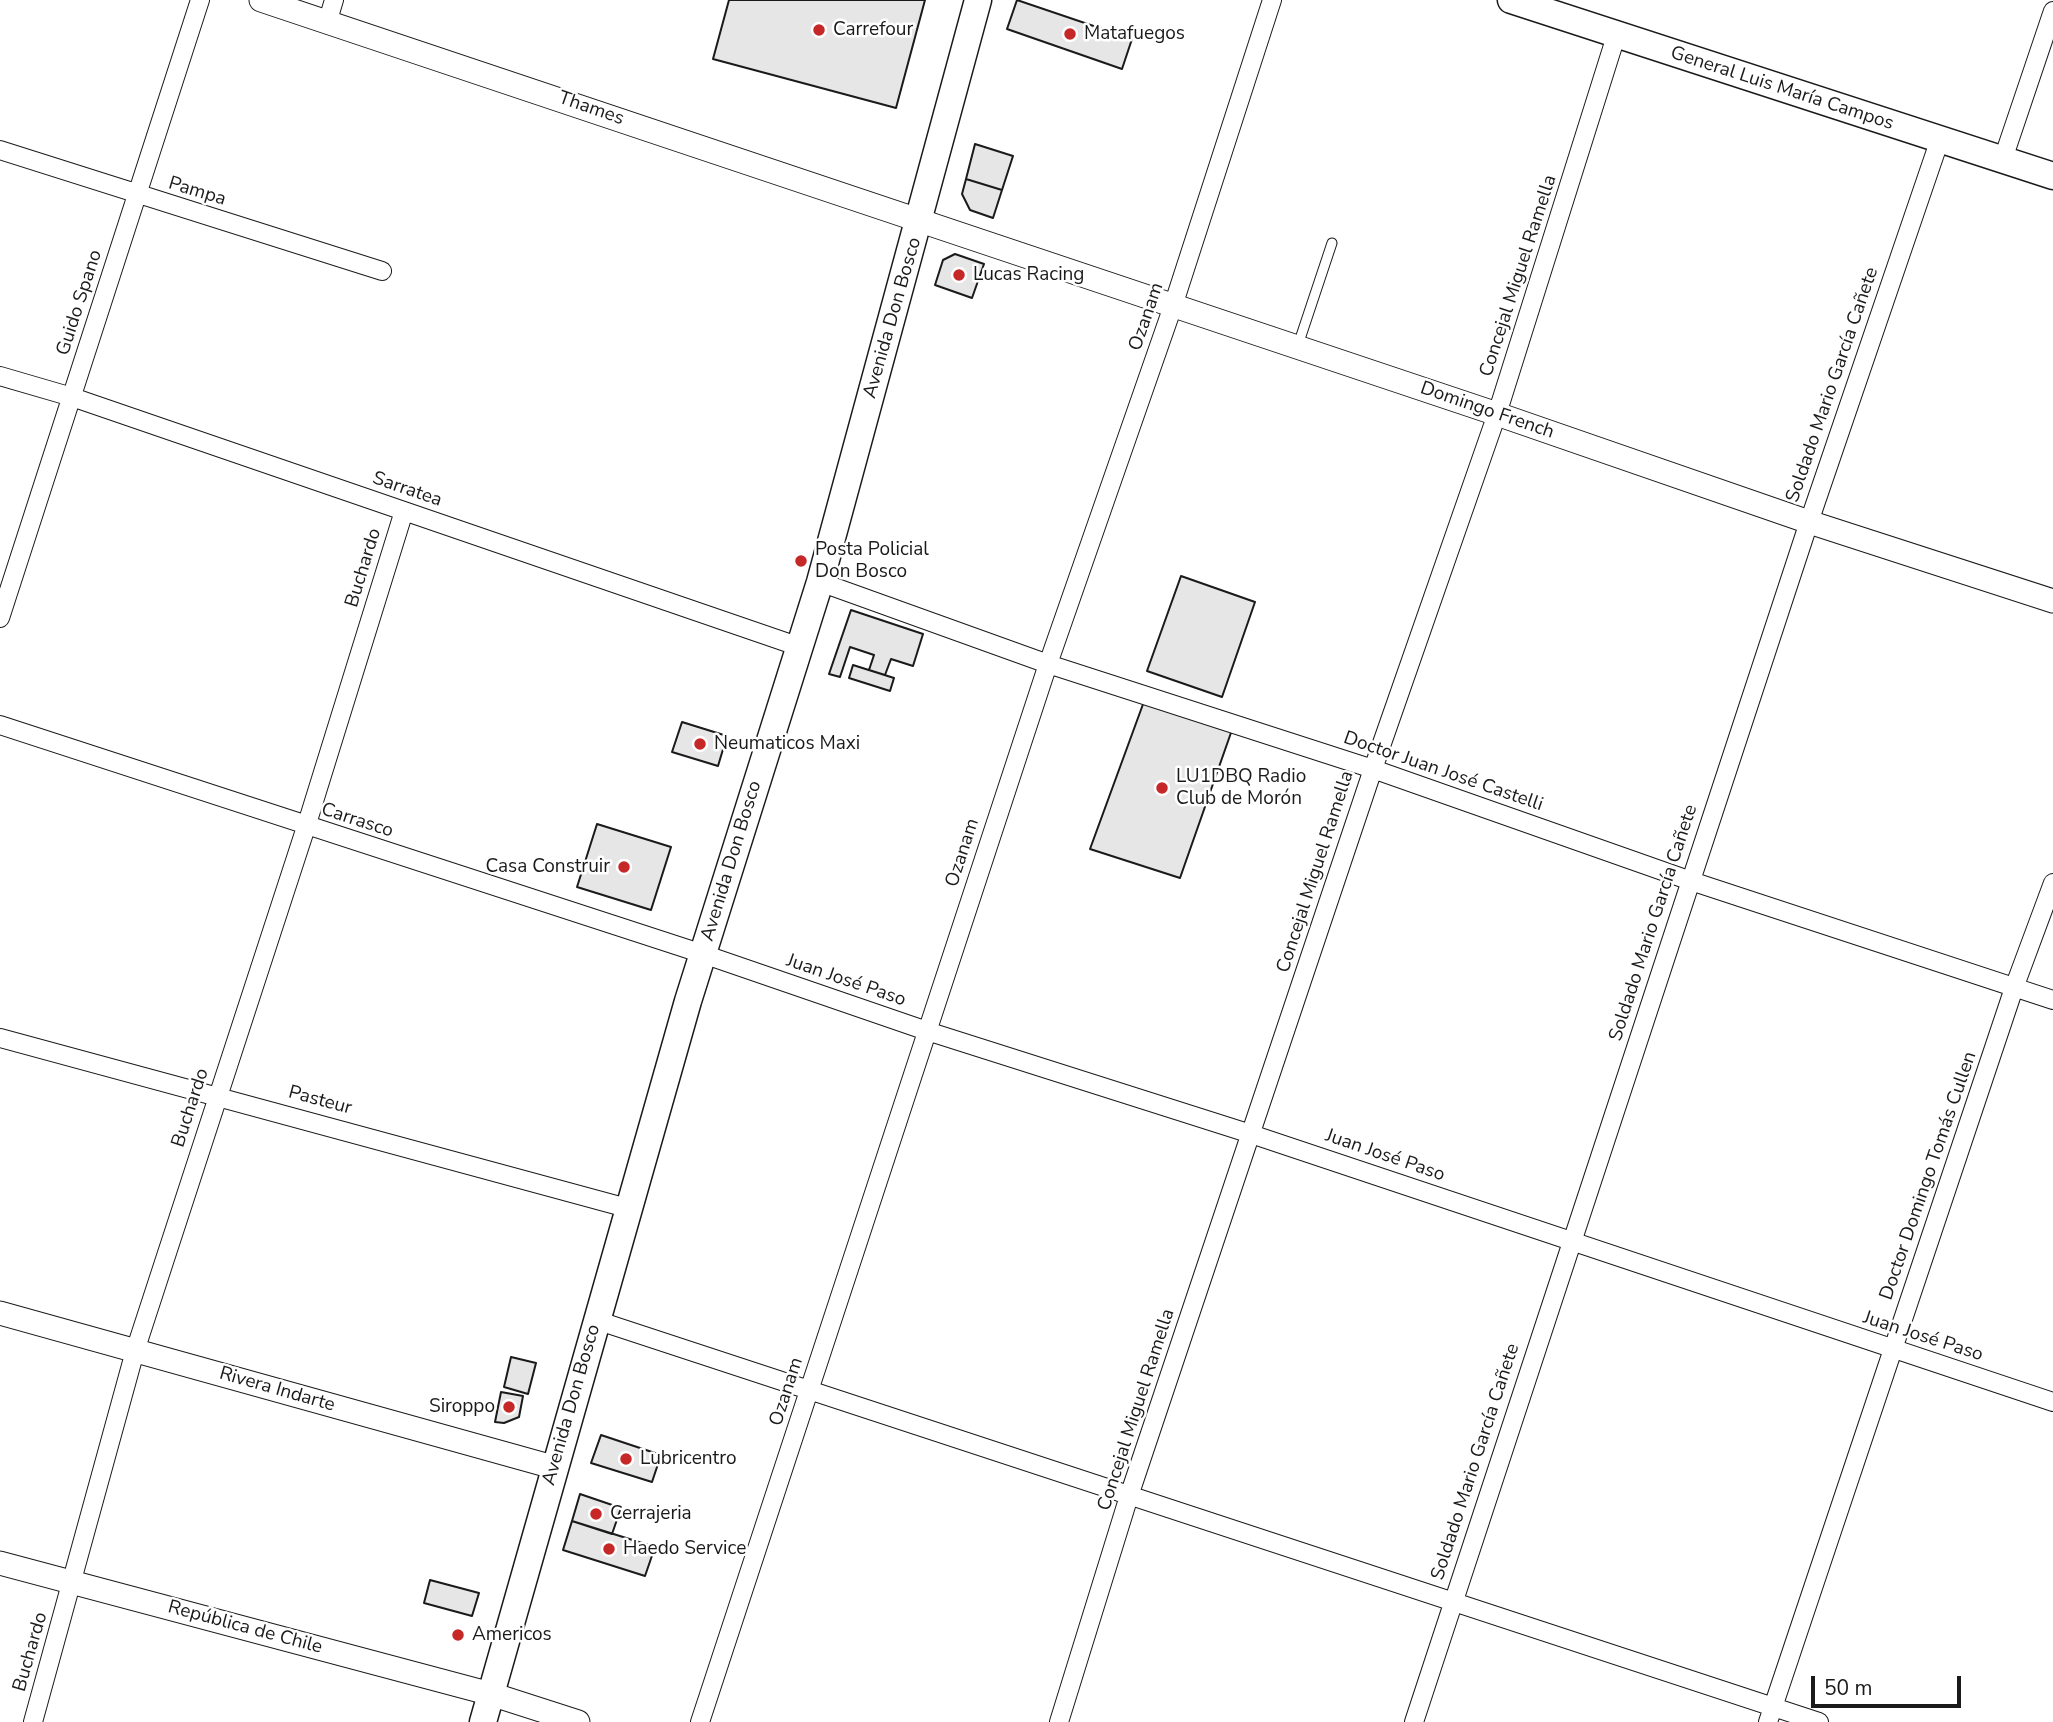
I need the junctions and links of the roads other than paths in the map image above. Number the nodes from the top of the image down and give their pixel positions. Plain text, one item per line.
1 (200, 0) edge
2 (261, 0) edge
3 (978, 0) edge
4 (1272, 0) edge
5 (1511, 0) edge
6 (331, 10) edge
7 (2053, 11) edge
8 (1616, 36) junction
9 (1940, 139) junction
10 (0, 150) edge
11 (2003, 159) junction
12 (2053, 176) edge
13 (137, 195) junction
14 (921, 220) junction
15 (1332, 243) dead end
16 (382, 271) dead end
17 (1173, 306) junction
18 (1297, 347) junction
19 (0, 376) edge
20 (72, 397) junction
21 (1497, 414) junction
22 (404, 511) junction
23 (1809, 522) junction
24 (820, 582) junction
25 (2053, 601) edge
26 (0, 618) edge
27 (800, 647) junction
28 (1048, 664) junction
29 (0, 725) edge
30 (1373, 769) junction
31 (306, 827) junction
32 (1691, 881) junction
33 (2053, 883) edge
34 (703, 954) junction
35 (2014, 988) junction
36 (2053, 1000) edge
37 (927, 1031) junction
38 (0, 1038) edge
39 (216, 1094) junction
40 (1251, 1134) junction
41 (627, 1208) junction
42 (1570, 1241) junction
43 (0, 1313) edge
44 (596, 1320) junction
45 (1892, 1349) junction
46 (135, 1351) junction
47 (810, 1390) junction
48 (2053, 1402) edge
49 (553, 1467) junction
50 (1129, 1496) junction
51 (0, 1563) edge
52 (73, 1583) junction
53 (1452, 1602) junction
54 (491, 1694) junction
55 (1771, 1714) edge
56 (33, 1722) edge
57 (483, 1722) edge
58 (578, 1722) edge
59 (700, 1722) edge
60 (1059, 1722) edge
61 (1414, 1722) edge
62 (1819, 1722) edge

1 - 13 street, Guido Spano
2 - 6 street, Thames
3 - 14 main road, Avenida Don Bosco
4 - 17 street, Ozanam
5 - 8 main road, General Luis María Campos
6 - 14 street, Thames
7 - 11 street
8 - 9 main road, General Luis María Campos
8 - 21 street, Concejal Miguel Ramella
9 - 11 main road, General Luis María Campos
9 - 23 street, Soldado Mario García Cañete
10 - 13 street, Pampa
11 - 12 main road, General Luis María Campos
13 - 16 street, Pampa
13 - 20 street, Guido Spano
14 - 17 street, Domingo French
14 - 24 main road, Avenida Don Bosco
15 - 18 lane
17 - 18 street, Domingo French
17 - 28 street, Ozanam
18 - 21 street, Domingo French
19 - 20 street, Sarratea
20 - 22 street, Sarratea
20 - 26 street, Guido Spano
21 - 23 street, Domingo French
21 - 30 street, Concejal Miguel Ramella
22 - 27 street, Sarratea
22 - 31 street, Buchardo
23 - 25 street, Domingo French
23 - 32 street, Soldado Mario García Cañete
24 - 27 main road, Avenida Don Bosco
24 - 28 street, Doctor Juan José Castelli
27 - 34 main road, Avenida Don Bosco
28 - 30 street, Doctor Juan José Castelli
28 - 37 street, Ozanam
29 - 31 street, Carrasco
30 - 32 street, Doctor Juan José Castelli
30 - 40 street, Concejal Miguel Ramella
31 - 34 street, Carrasco
31 - 39 street, Buchardo
32 - 35 street, Doctor Juan José Castelli
32 - 42 street, Soldado Mario García Cañete
33 - 35 street, Doctor Domingo Tomás Cullen
34 - 37 street, Juan José Paso
34 - 41 main road, Avenida Don Bosco
35 - 36 street, Doctor Juan José Castelli
35 - 45 street, Doctor Domingo Tomás Cullen
37 - 40 street, Juan José Paso
37 - 47 street, Ozanam
38 - 39 street, Pasteur
39 - 41 street, Pasteur
39 - 46 street, Buchardo
40 - 42 street, Juan José Paso
40 - 50 street, Concejal Miguel Ramella
41 - 44 main road, Avenida Don Bosco
42 - 45 street, Juan José Paso
42 - 53 street, Soldado Mario García Cañete
43 - 46 street, Rivera Indarte
44 - 47 street
44 - 49 main road, Avenida Don Bosco
45 - 48 street, Juan José Paso
45 - 55 street, Doctor Domingo Tomás Cullen
46 - 49 street, Rivera Indarte
46 - 52 street, Buchardo
47 - 50 street
47 - 59 street, Ozanam
49 - 54 main road, Avenida Don Bosco
50 - 53 street
50 - 60 street, Concejal Miguel Ramella
51 - 52 street, República de Chile
52 - 54 street, República de Chile
52 - 56 street, Buchardo
53 - 55 street
53 - 61 street, Soldado Mario García Cañete
54 - 57 main road, Avenida Don Bosco
54 - 58 street, República de Chile
55 - 62 street

